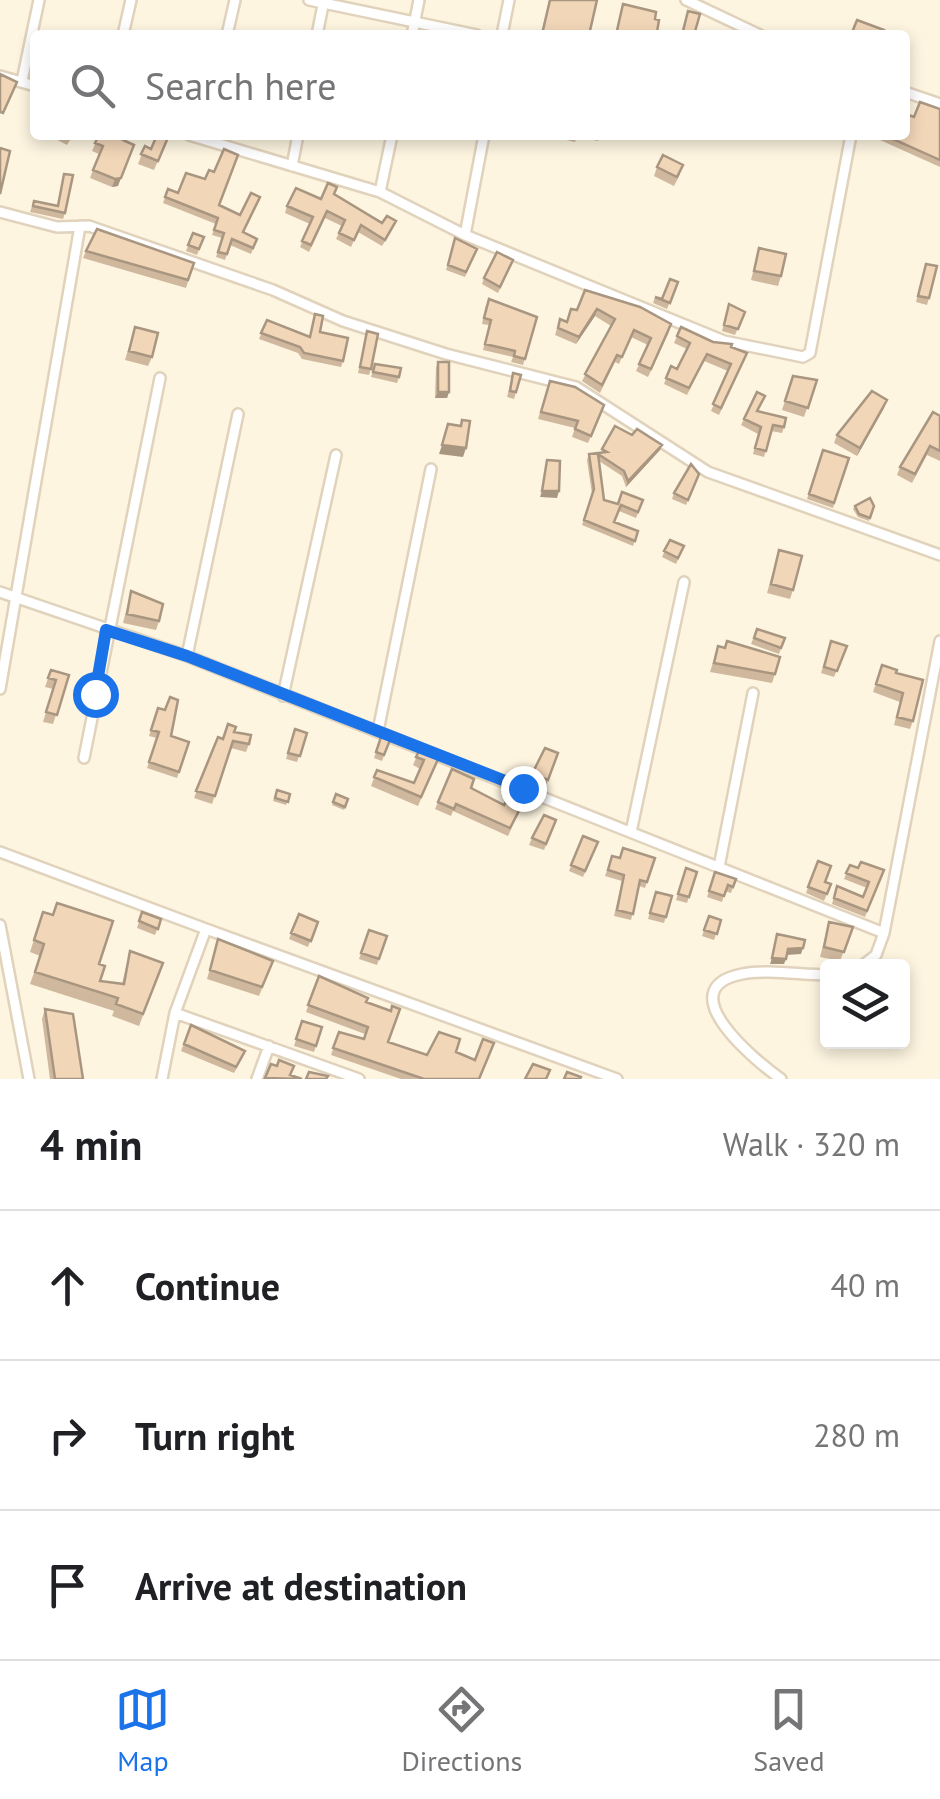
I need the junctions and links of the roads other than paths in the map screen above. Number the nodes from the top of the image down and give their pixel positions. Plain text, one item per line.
1 (39, 0) edge
2 (131, 0) edge
3 (235, 0) edge
4 (310, 0) edge
5 (419, 0) edge
6 (509, 0) edge
7 (686, 0) edge
8 (323, 1) edge
9 (414, 21) junction
10 (33, 30) edge
11 (124, 30) edge
12 (228, 30) edge
13 (318, 30) edge
14 (413, 30) edge
15 (455, 30) edge
16 (503, 30) edge
17 (749, 30) edge
18 (30, 43) edge
19 (0, 76) edge
20 (22, 81) junction
21 (30, 84) edge
22 (910, 94) edge
23 (940, 104) edge
24 (211, 140) edge
25 (297, 140) edge
26 (391, 140) edge
27 (483, 140) edge
28 (850, 140) edge
29 (292, 166) junction
30 (380, 192) junction
31 (0, 212) edge
32 (80, 226) junction
33 (465, 235) junction
34 (160, 378) dead end
35 (238, 414) dead end
36 (336, 455) dead end
37 (431, 469) dead end
38 (940, 554) edge
39 (684, 582) dead end
40 (0, 592) edge
41 (14, 595) junction
42 (106, 630) junction
43 (940, 642) edge
44 (187, 656) junction
45 (0, 689) edge
46 (754, 693) dead end
47 (283, 696) junction
48 (378, 731) junction
49 (84, 758) dead end
50 (632, 832) junction
51 (0, 852) edge
52 (719, 867) junction
53 (0, 924) edge
54 (206, 928) junction
55 (884, 933) junction
56 (871, 959) edge
57 (820, 976) edge
58 (175, 1013) junction
59 (269, 1046) junction
60 (352, 1078) edge
61 (28, 1079) edge
62 (162, 1079) edge
63 (257, 1079) edge
64 (617, 1079) edge
65 (780, 1079) edge

1 - 10 street
2 - 11 street
3 - 12 street
4 - 8 street
5 - 9 street
6 - 16 street
7 - 17 street
8 - 9 street
8 - 13 street
9 - 14 street
9 - 15 street
18 - 20 street
19 - 20 street
20 - 21 street
22 - 23 street
24 - 29 street
25 - 29 street
26 - 30 street
27 - 33 street
28 - 33 street
29 - 30 street
30 - 33 street
31 - 32 street
32 - 38 street
32 - 41 street
34 - 42 street
35 - 44 street
36 - 47 street
37 - 48 street
39 - 50 street
40 - 41 street
41 - 42 street
41 - 45 street
42 - 44 street
42 - 49 street
43 - 55 street
44 - 47 street
46 - 52 street
47 - 48 street
48 - 50 street
50 - 52 street
51 - 54 street
52 - 55 street
53 - 61 street
54 - 58 street
54 - 64 street
55 - 56 street
57 - 65 street
58 - 59 street
58 - 62 street
59 - 60 street
59 - 63 street

